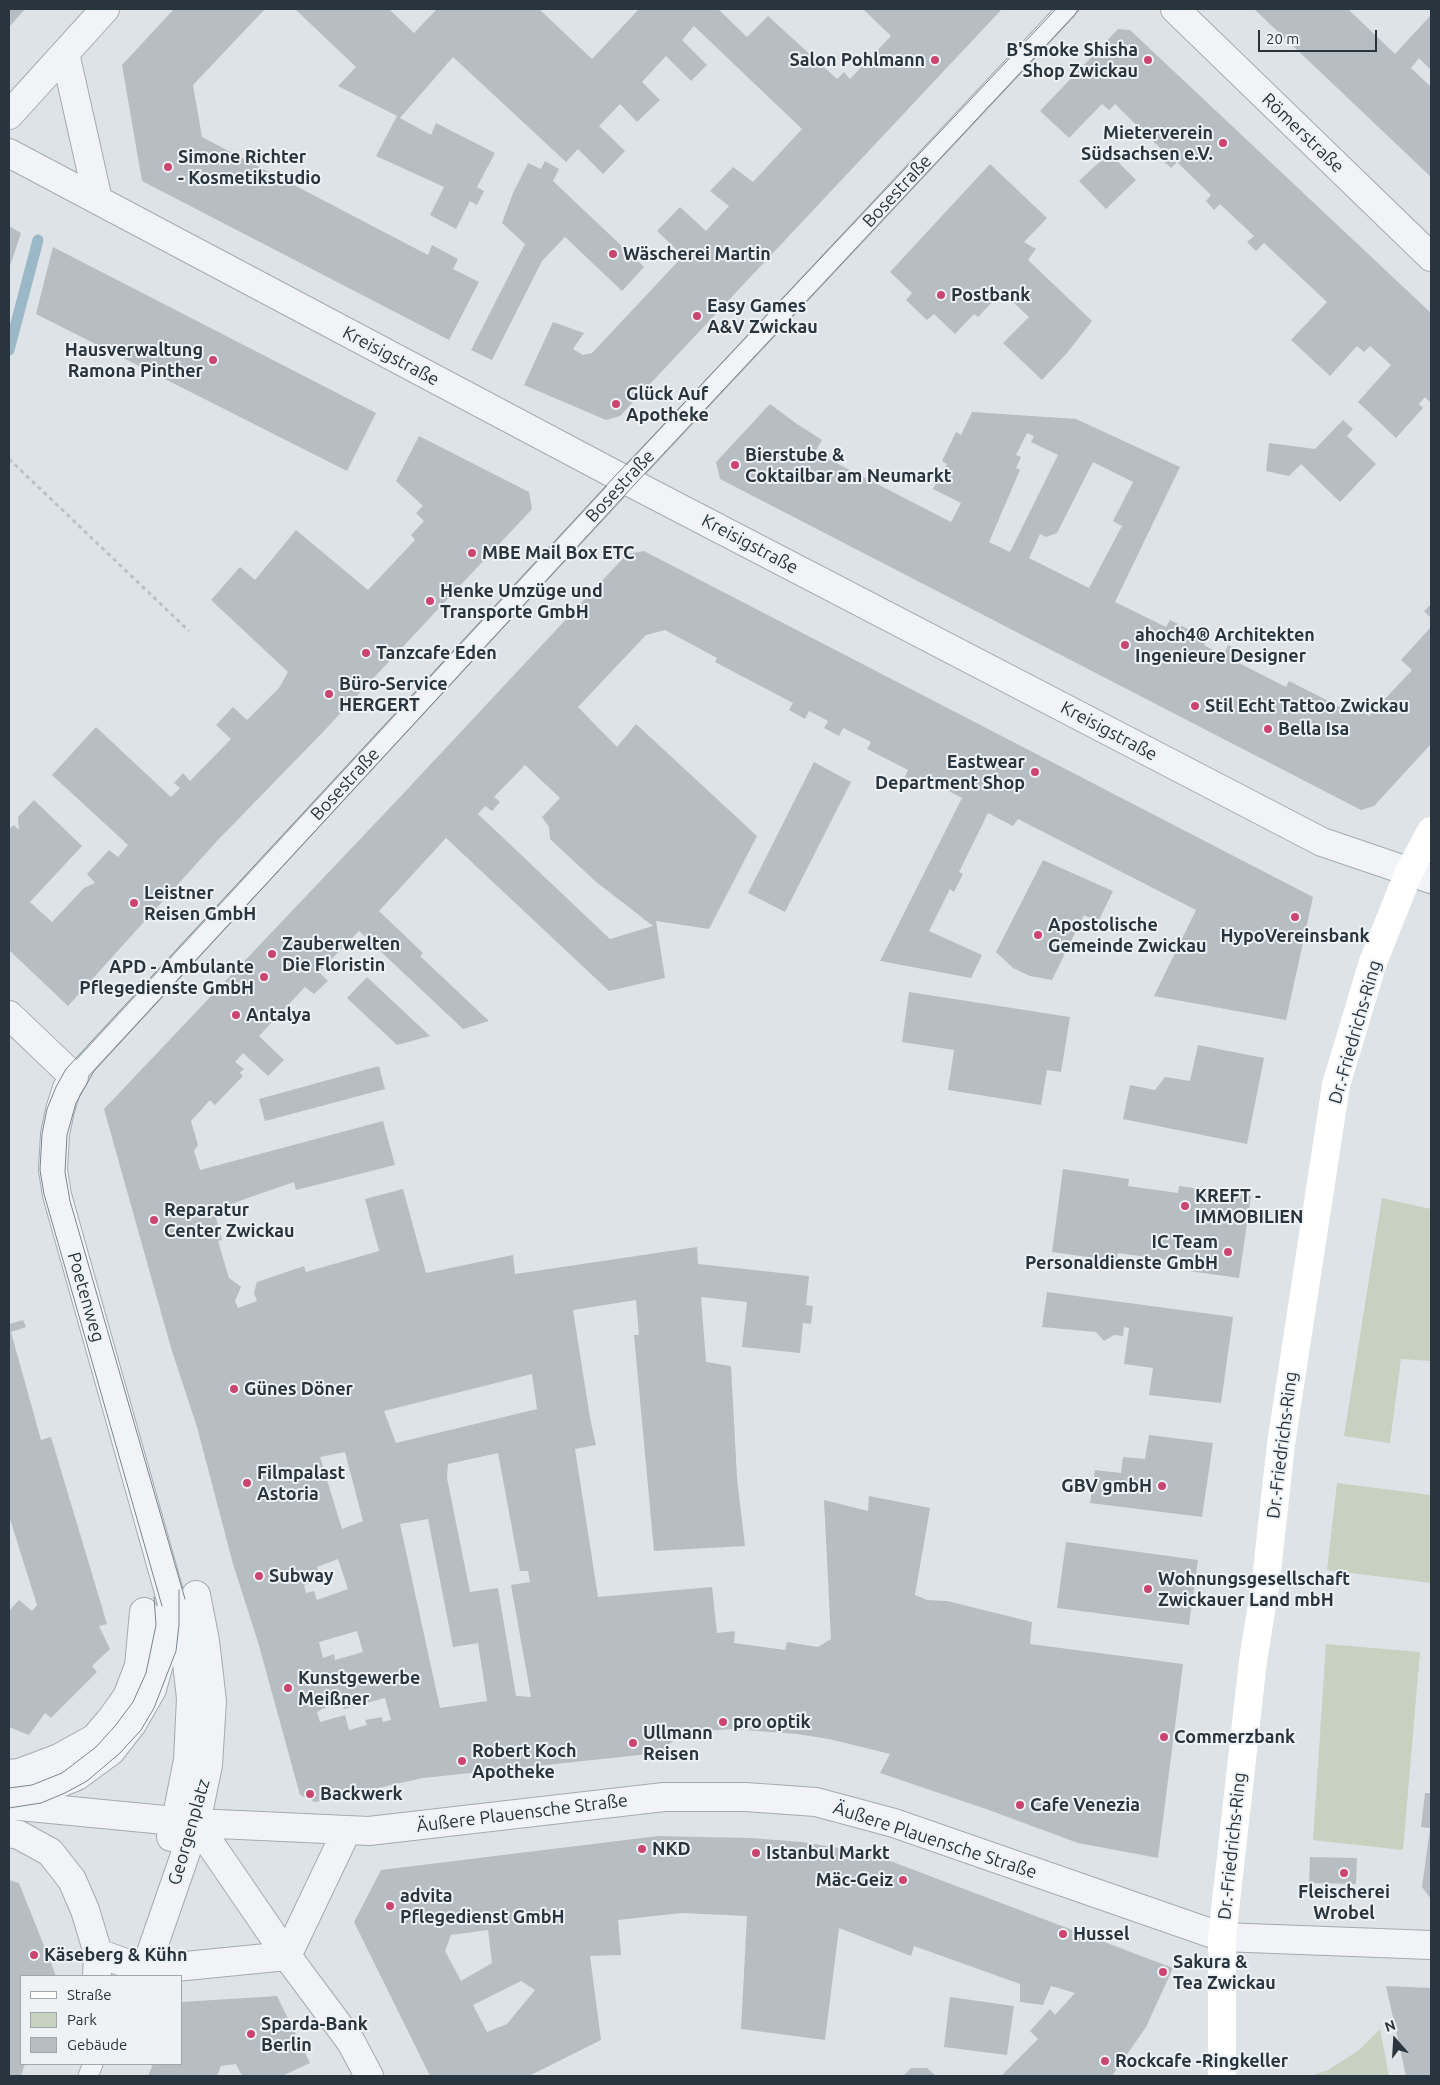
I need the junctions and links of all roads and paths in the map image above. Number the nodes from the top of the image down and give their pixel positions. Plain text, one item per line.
1 (105, 9) edge
2 (1067, 9) edge
3 (1175, 9) edge
4 (65, 53) junction
5 (9, 115) edge
6 (9, 153) edge
7 (98, 200) junction
8 (1431, 257) edge
9 (9, 460) edge
10 (626, 480) junction
11 (189, 631) dead end
12 (1431, 832) edge
13 (1420, 876) edge
14 (9, 1015) edge
15 (74, 1077) junction
16 (184, 1599) junction
17 (144, 1612) dead end
18 (9, 1774) edge
19 (9, 1800) edge
20 (9, 1805) edge
21 (186, 1822) junction
22 (358, 1830) junction
23 (9, 1833) edge
24 (1222, 1937) junction
25 (1431, 1945) edge
26 (287, 1956) junction
27 (98, 1964) edge
28 (134, 1972) edge
29 (369, 2076) edge
30 (1222, 2076) edge

1 - 4 street
2 - 10 lane, Bosestraße
3 - 8 street, Römerstraße
4 - 5 street
4 - 7 street
6 - 7 street, Kreisigstraße
7 - 10 street, Kreisigstraße
9 - 11 path
10 - 13 street, Kreisigstraße
10 - 15 lane, Bosestraße
12 - 13 main road, Dr.-Friedrichs-Ring
13 - 24 main road, Dr.-Friedrichs-Ring
14 - 15 street
15 - 16 street, Poetenweg
16 - 19 street
16 - 21 street, Poetenweg
17 - 18 street
20 - 21 street, Äußere Plauensche Straße
21 - 22 street, Äußere Plauensche Straße
21 - 26 street
21 - 28 street, Poetenweg
22 - 24 street, Äußere Plauensche Straße
22 - 26 street
23 - 27 street
24 - 25 street, Äußere Plauensche Straße
24 - 30 main road, Dr.-Friedrichs-Ring
26 - 28 street
26 - 29 street
27 - 28 street

